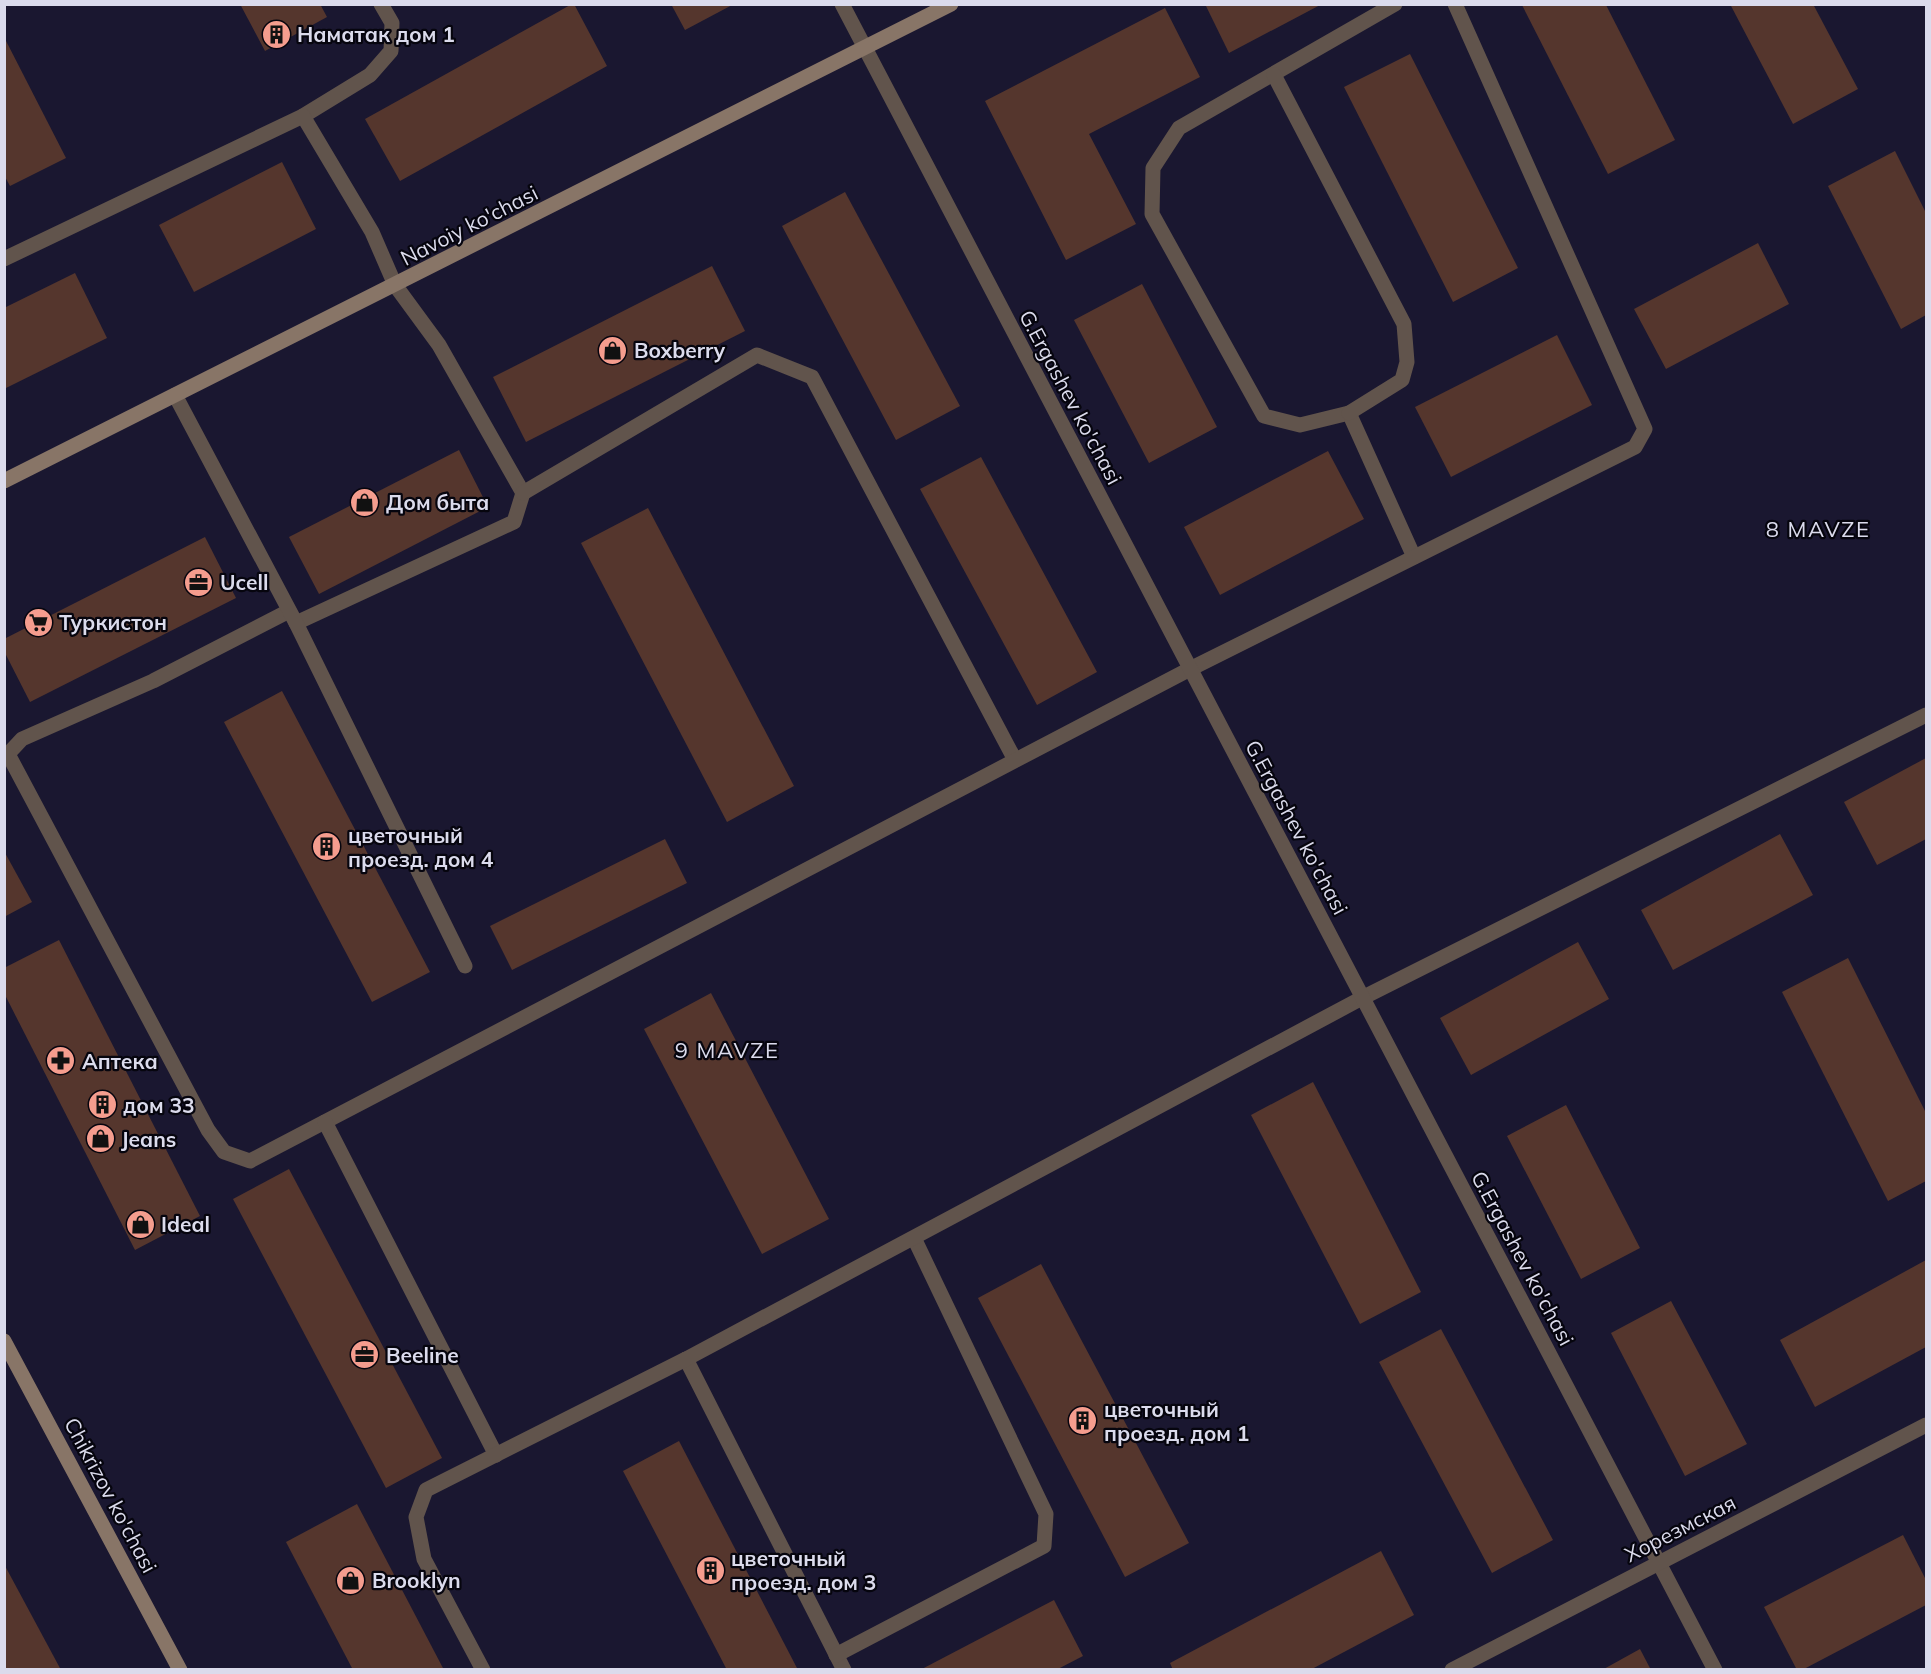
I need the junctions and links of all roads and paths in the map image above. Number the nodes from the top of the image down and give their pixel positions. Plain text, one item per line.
1 (381, 4) edge
2 (842, 4) edge
3 (951, 4) edge
4 (1395, 4) edge
5 (1455, 4) edge
6 (865, 49) junction
7 (1274, 75) junction
8 (303, 116) junction
9 (4, 259) edge
10 (395, 285) junction
11 (176, 395) junction
12 (1349, 413) junction
13 (4, 481) edge
14 (523, 493) junction
15 (1414, 557) junction
16 (293, 617) junction
17 (1190, 669) junction
18 (1926, 715) edge
19 (1015, 760) junction
20 (465, 966) dead end
21 (1362, 998) junction
22 (325, 1122) junction
23 (914, 1238) junction
24 (4, 1341) edge
25 (686, 1359) junction
26 (1926, 1425) edge
27 (496, 1455) junction
28 (1659, 1562) junction
29 (836, 1655) junction
30 (180, 1670) edge
31 (483, 1670) edge
32 (844, 1670) edge
33 (1452, 1670) edge
34 (1715, 1670) edge

1 - 8 street
2 - 6 street, G.Ergashev ko'chasi
3 - 6 main road, Navoiy ko'chasi
4 - 7 street
5 - 15 street
6 - 10 main road, Navoiy ko'chasi
6 - 17 street, G.Ergashev ko'chasi
7 - 12 street
7 - 12 street
8 - 9 street
8 - 10 street
10 - 11 main road, Navoiy ko'chasi
10 - 14 street
11 - 13 main road, Navoiy ko'chasi
11 - 16 street
12 - 15 street
14 - 16 street
14 - 19 street
15 - 17 street
16 - 20 street
16 - 22 street
17 - 19 street
17 - 21 street, G.Ergashev ko'chasi
18 - 21 street
19 - 22 street
21 - 23 street
21 - 28 street, G.Ergashev ko'chasi
22 - 27 street
23 - 25 street
23 - 29 street
24 - 30 main road, Chikrizov ko'chasi
25 - 27 street
25 - 29 street
26 - 28 street, Хорезмская
27 - 31 street
28 - 33 street, Хорезмская
28 - 34 street, G.Ergashev ko'chasi
29 - 32 street

